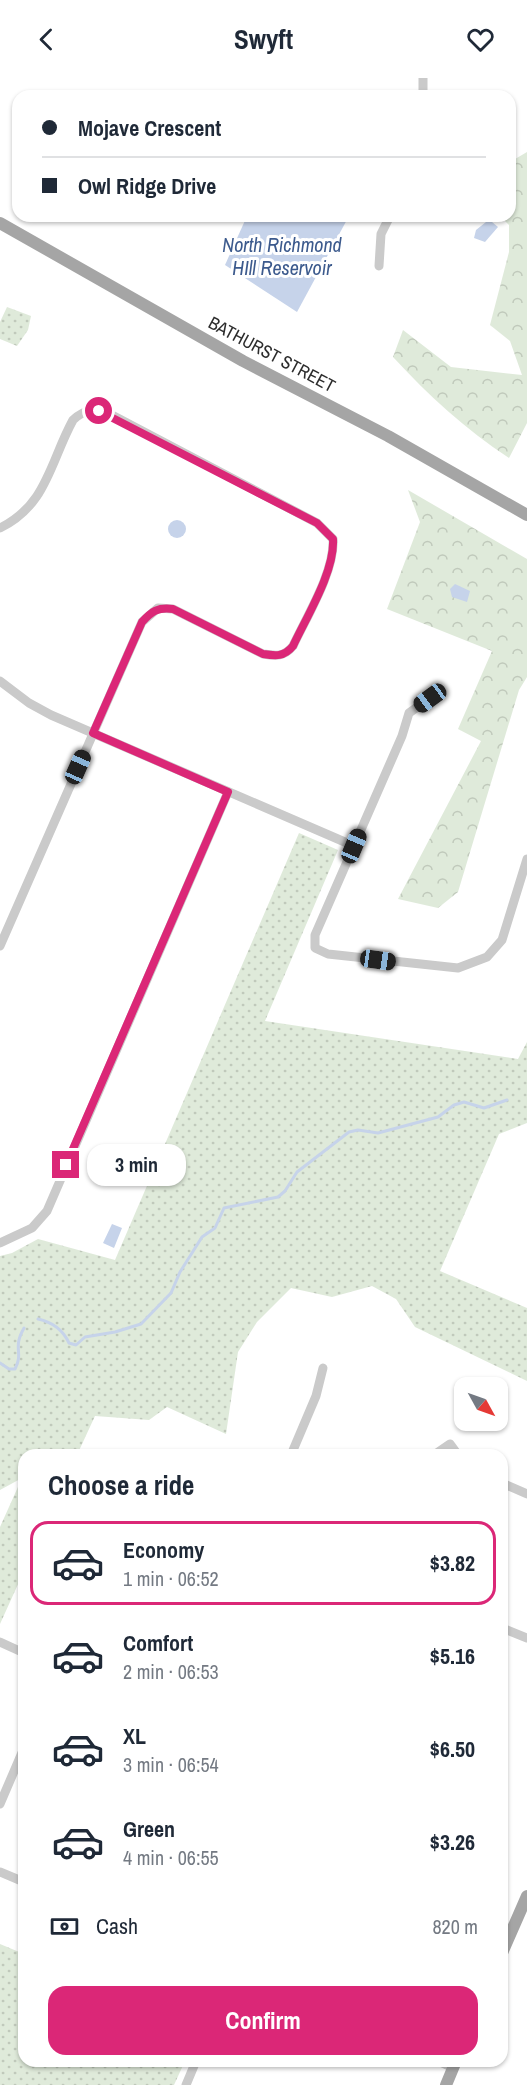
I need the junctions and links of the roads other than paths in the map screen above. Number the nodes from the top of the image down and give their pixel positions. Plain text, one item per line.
1 (387, 222) edge
2 (0, 223) edge
3 (379, 266) dead end
4 (527, 515) edge
5 (0, 528) edge
6 (0, 681) edge
7 (430, 698) dead end
8 (93, 733) junction
9 (228, 792) junction
10 (354, 846) junction
11 (527, 859) edge
12 (0, 946) edge
13 (0, 1243) edge
14 (323, 1368) dead end
15 (294, 1449) edge
16 (443, 1449) edge
17 (454, 1449) edge
18 (508, 1486) edge
19 (527, 1494) edge
20 (508, 1630) edge
21 (527, 1638) edge
22 (0, 1642) edge
23 (18, 1650) edge
24 (18, 1762) edge
25 (0, 1804) edge
26 (0, 1872) edge
27 (18, 1880) edge
28 (527, 1896) edge
29 (508, 1939) edge
30 (194, 2067) edge
31 (454, 2067) edge
32 (186, 2085) edge
33 (446, 2085) edge

1 - 3 street
2 - 4 main road, BATHURST STREET
5 - 8 street
6 - 8 street
7 - 10 street
8 - 9 street
8 - 12 street
9 - 10 street
9 - 13 street
10 - 11 street
14 - 15 street
16 - 17 street
18 - 19 street
20 - 21 street
22 - 23 street
24 - 25 street
26 - 27 street
28 - 29 main road
30 - 32 street
31 - 33 main road

